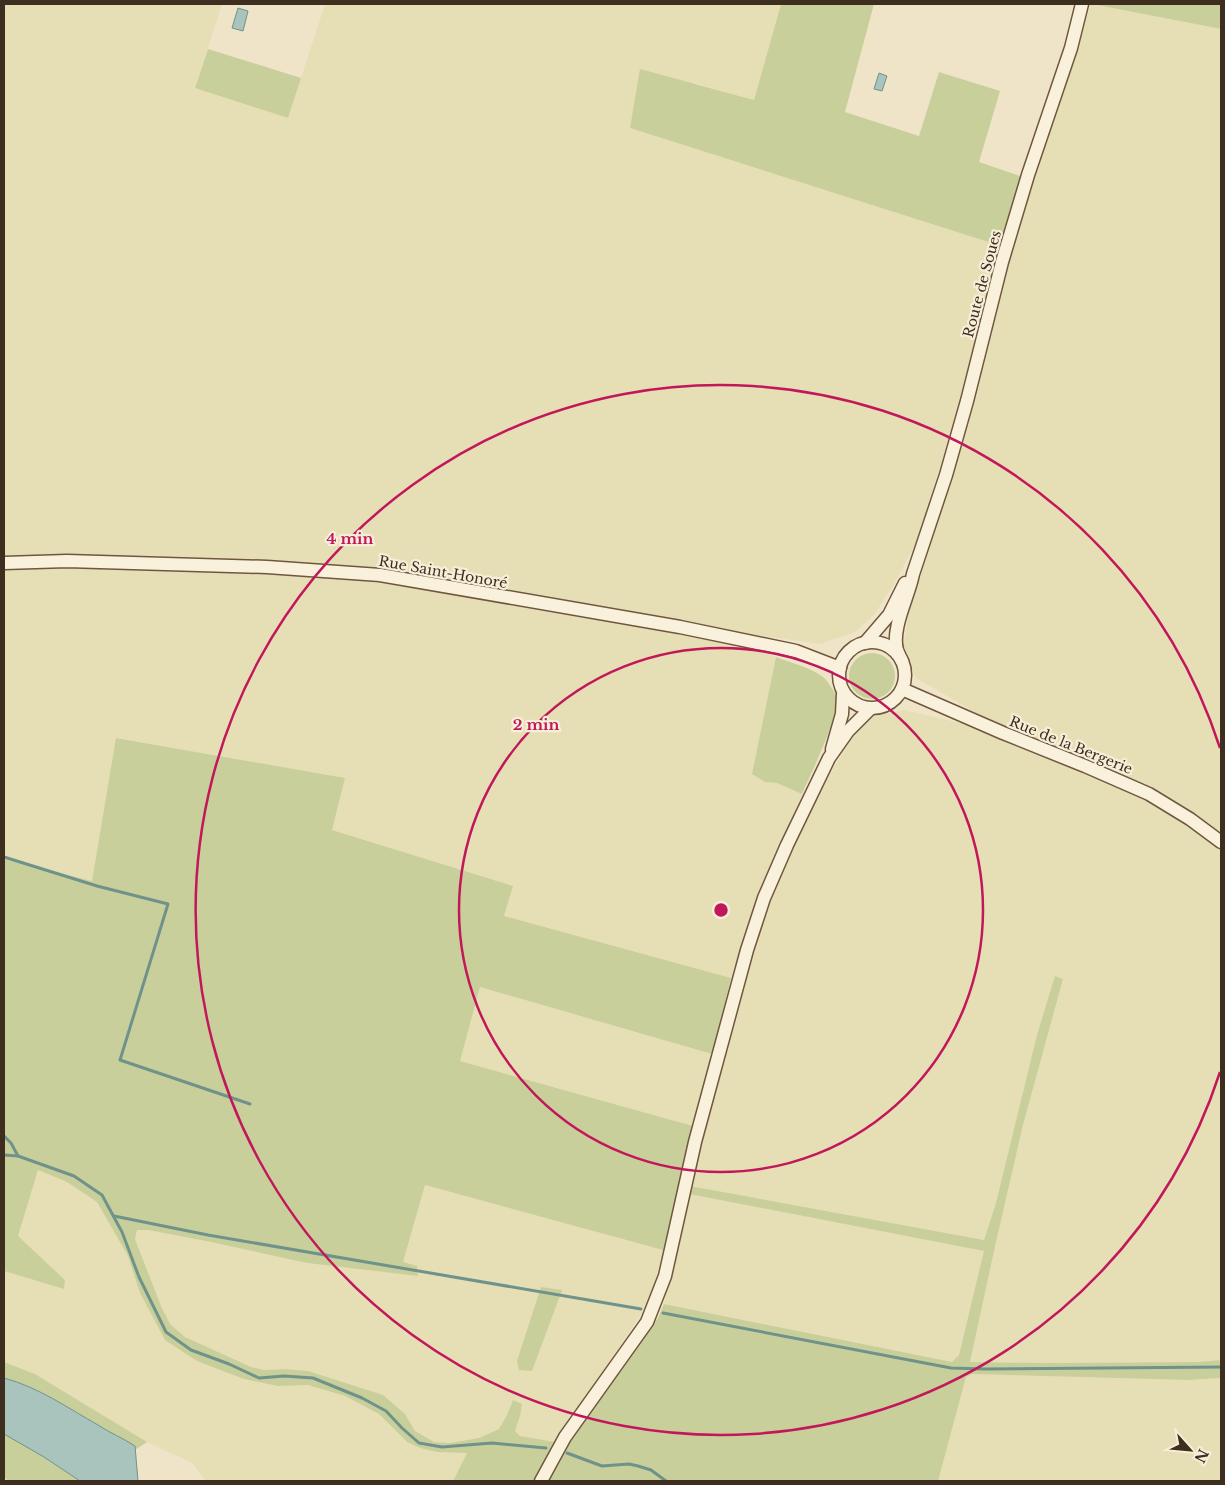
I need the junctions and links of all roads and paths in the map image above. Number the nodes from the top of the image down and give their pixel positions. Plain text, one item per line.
1 (1082, 4) edge
2 (4, 564) edge
3 (912, 574) junction
4 (866, 643) junction
5 (902, 661) junction
6 (840, 668) junction
7 (902, 689) junction
8 (843, 694) junction
9 (870, 709) junction
10 (829, 758) junction
11 (1221, 842) edge
12 (541, 1481) edge

1 - 3 main road, Route de Soues
2 - 6 main road, Rue Saint-Honoré
3 - 4 main road, Route de Soues
3 - 5 main road, Route de Soues
4 - 5 main road
4 - 6 main road
5 - 7 main road
6 - 8 main road
7 - 9 main road
7 - 11 main road, Rue de la Bergerie
8 - 9 main road
8 - 10 main road
9 - 10 main road
10 - 12 main road

